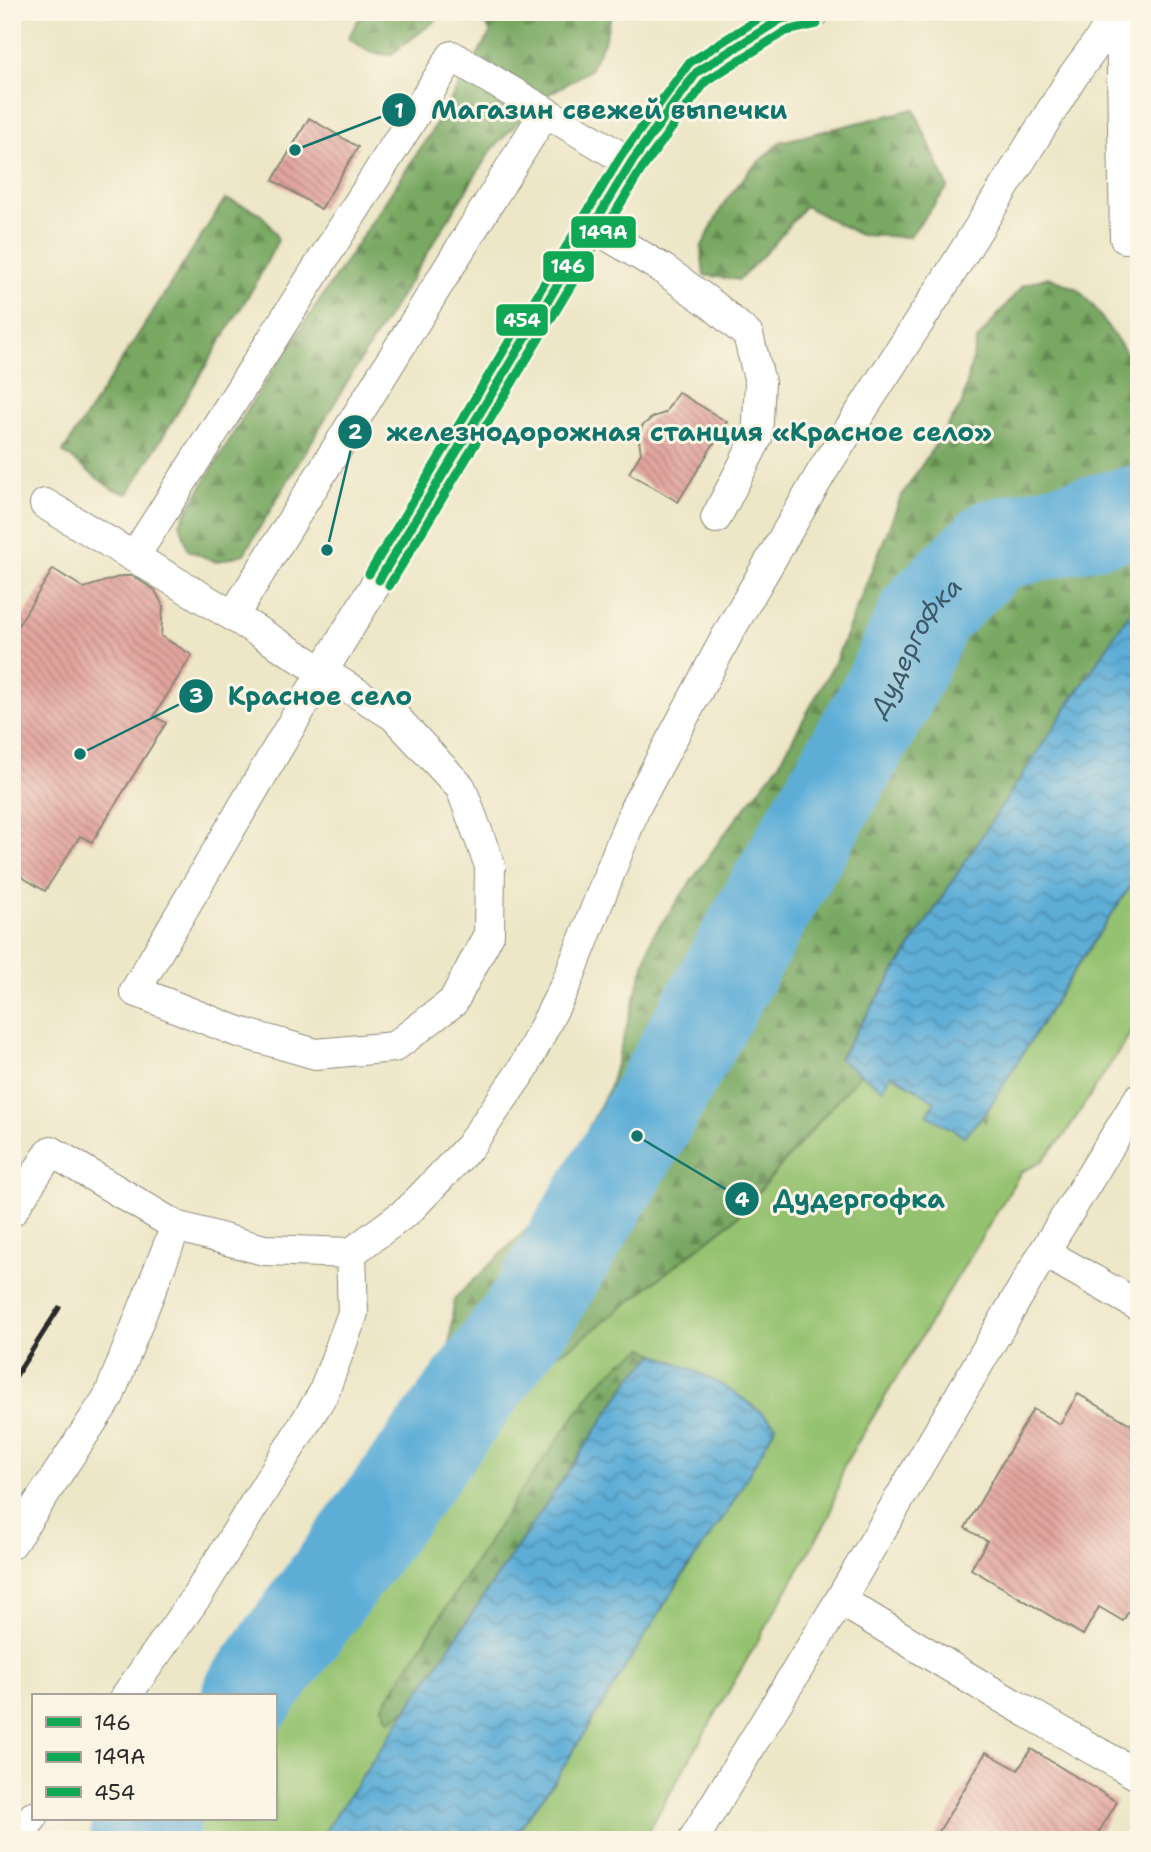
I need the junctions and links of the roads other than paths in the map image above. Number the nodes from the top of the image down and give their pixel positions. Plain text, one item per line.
1 (815, 12) edge
2 (1120, 12) edge
3 (545, 113) junction
4 (631, 163) junction
5 (592, 226) junction
6 (1125, 238) dead end
7 (45, 504) dead end
8 (716, 518) dead end
9 (134, 557) junction
10 (233, 616) junction
11 (323, 671) junction
12 (1139, 1097) edge
13 (12, 1211) edge
14 (176, 1226) junction
15 (351, 1252) junction
16 (1044, 1252) junction
17 (1139, 1306) edge
18 (12, 1543) edge
19 (840, 1600) junction
20 (127, 1694) edge
21 (1139, 1776) edge
22 (32, 1819) edge
23 (14, 1840) edge
24 (692, 1840) edge

1 - 4 lane
2 - 6 lane
2 - 15 lane
3 - 4 lane
3 - 9 lane
3 - 10 lane
4 - 5 lane
5 - 8 lane
5 - 11 lane
7 - 9 lane
9 - 10 lane
10 - 11 lane
11 - 11 lane
12 - 16 lane
13 - 14 lane
14 - 15 lane
14 - 18 lane
15 - 20 lane
16 - 17 lane
16 - 19 lane
19 - 21 lane
19 - 24 lane
22 - 23 lane

